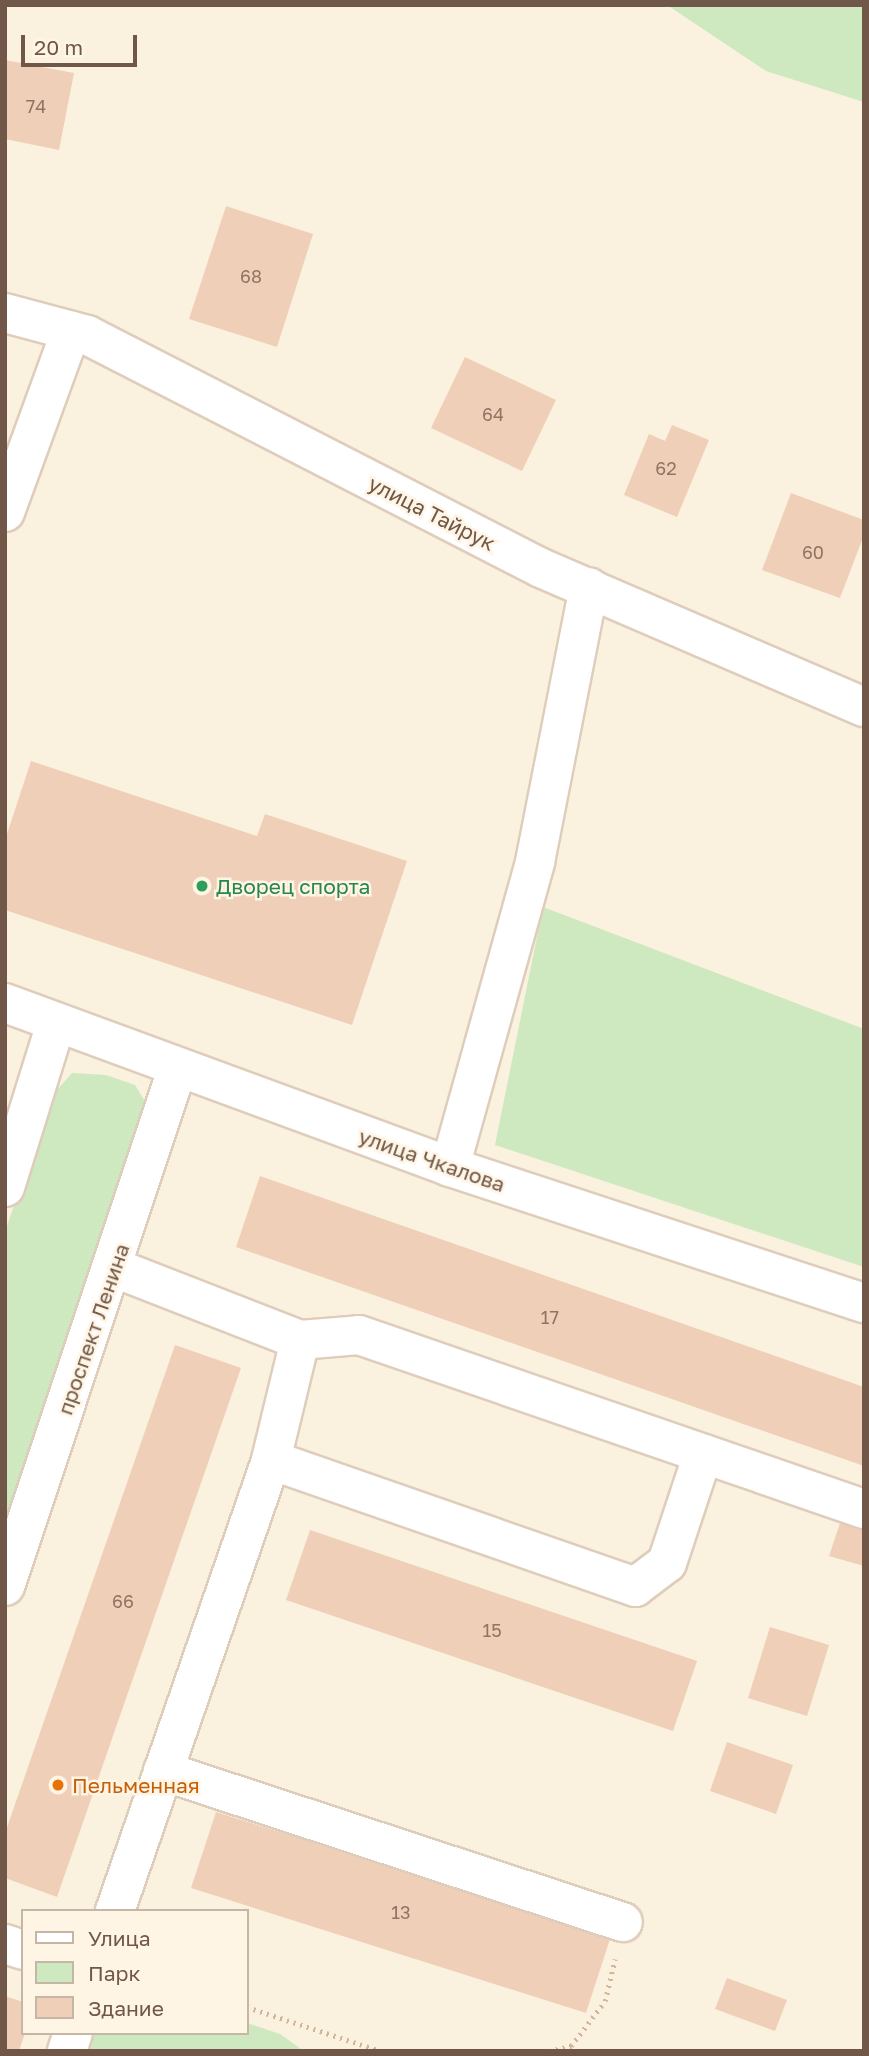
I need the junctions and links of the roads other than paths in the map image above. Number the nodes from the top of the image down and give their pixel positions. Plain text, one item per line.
1 (5, 313) edge
2 (71, 331) junction
3 (5, 512) edge
4 (590, 587) junction
5 (864, 706) edge
6 (5, 1003) edge
7 (56, 1023) junction
8 (177, 1070) junction
9 (450, 1167) junction
10 (5, 1186) edge
11 (115, 1268) junction
12 (864, 1303) edge
13 (300, 1340) junction
14 (702, 1454) junction
15 (271, 1460) junction
16 (864, 1509) edge
17 (5, 1586) edge
18 (163, 1771) junction
19 (116, 1909) edge
20 (623, 1922) road end

1 - 2 street, улица Тайрук
2 - 3 street
2 - 4 street, улица Тайрук
4 - 5 street, улица Тайрук
4 - 9 street
6 - 7 street, улица Чкалова
7 - 8 street, улица Чкалова
7 - 10 street
8 - 9 street, улица Чкалова
8 - 11 street, проспект Ленина
9 - 12 street, улица Чкалова
11 - 13 street
11 - 17 street, проспект Ленина
13 - 14 street
13 - 15 street
14 - 15 street
14 - 16 street
15 - 18 street
18 - 19 street
18 - 20 street

